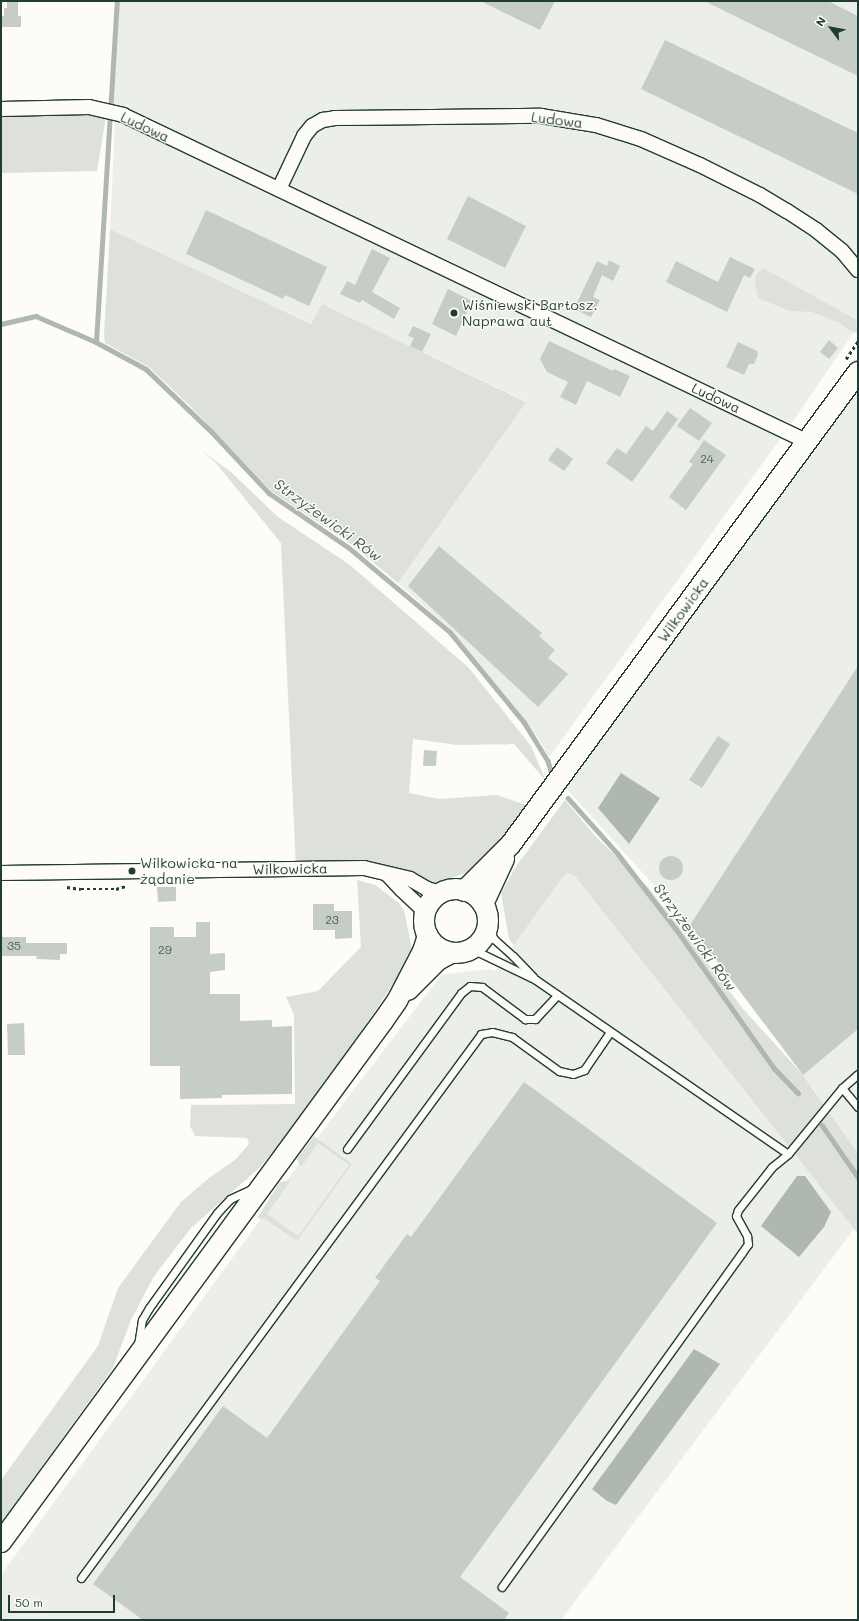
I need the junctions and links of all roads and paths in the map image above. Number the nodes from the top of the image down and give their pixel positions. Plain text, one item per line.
1 (1, 109) edge
2 (279, 189) junction
3 (842, 251) junction
4 (858, 256) edge
5 (858, 270) edge
6 (857, 371) edge
7 (806, 441) junction
8 (511, 844) junction
9 (1, 873) edge
10 (387, 874) junction
11 (464, 891) junction
12 (441, 893) junction
13 (482, 904) junction
14 (426, 912) junction
15 (487, 926) junction
16 (428, 936) junction
17 (472, 949) junction
18 (451, 953) junction
19 (536, 980) junction
20 (557, 995) junction
21 (396, 1001) junction
22 (610, 1032) junction
23 (858, 1074) edge
24 (842, 1088) junction
25 (858, 1107) edge
26 (346, 1149) dead end
27 (788, 1154) junction
28 (1, 1542) edge
29 (81, 1578) dead end
30 (502, 1587) dead end

1 - 2 street, Ludowa
2 - 3 street, Ludowa
2 - 7 street, Ludowa
3 - 4 street, Ludowa
3 - 5 street, Ludowa
6 - 7 main road, Wilkowicka
7 - 8 main road, Wilkowicka
8 - 11 main road, Wilkowicka
8 - 13 main road, Wilkowicka
9 - 10 street, Wilkowicka
10 - 12 street, Wilkowicka
10 - 14 street
11 - 12 main road
11 - 13 main road
12 - 14 main road
13 - 15 main road
14 - 16 main road
15 - 17 main road
15 - 19 lane
16 - 18 main road
16 - 21 main road
17 - 18 main road
17 - 19 lane
18 - 21 main road
19 - 20 lane
20 - 22 lane
20 - 26 lane
21 - 28 main road
22 - 27 lane
22 - 29 lane
23 - 24 lane
24 - 25 lane
24 - 27 lane
27 - 30 lane

